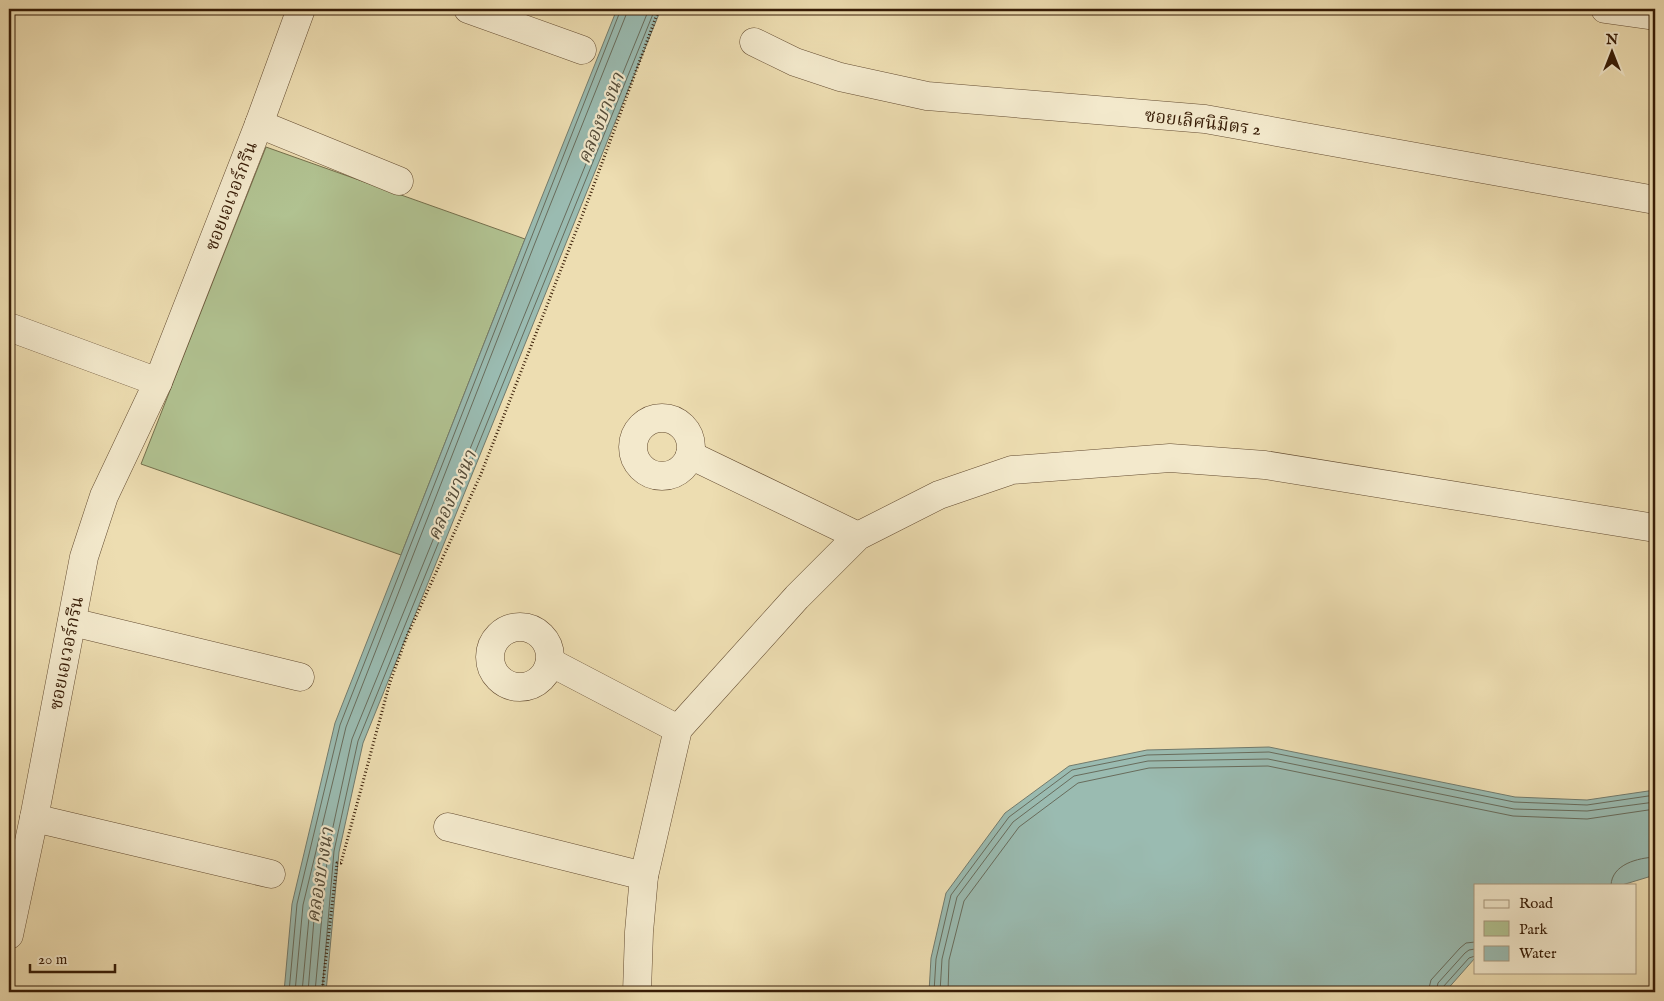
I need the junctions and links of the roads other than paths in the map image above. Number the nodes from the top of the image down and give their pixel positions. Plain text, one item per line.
1 (301, 9) edge
2 (468, 9) edge
3 (1605, 9) edge
4 (1651, 13) edge
5 (754, 42) dead end
6 (582, 50) dead end
7 (259, 124) junction
8 (399, 181) dead end
9 (1655, 200) edge
10 (9, 327) edge
11 (158, 382) junction
12 (690, 455) dead end
13 (1655, 528) edge
14 (858, 536) junction
15 (72, 622) junction
16 (550, 662) dead end
17 (300, 676) dead end
18 (678, 729) junction
19 (34, 818) junction
20 (448, 827) dead end
21 (271, 874) dead end
22 (644, 876) junction
23 (9, 935) edge
24 (637, 992) edge

1 - 7 street, ซอยเอเวอร์กรีน
2 - 6 street
3 - 4 street
5 - 9 street, ซอยเลิศนิมิตร 2
7 - 8 street
7 - 11 street, ซอยเอเวอร์กรีน
10 - 11 street
11 - 15 street, ซอยเอเวอร์กรีน
12 - 14 street
13 - 14 street
14 - 18 street
15 - 17 street
15 - 19 street, ซอยเอเวอร์กรีน
16 - 18 street
18 - 22 street
19 - 21 street
19 - 23 street, ซอยเอเวอร์กรีน
20 - 22 street
22 - 24 street

